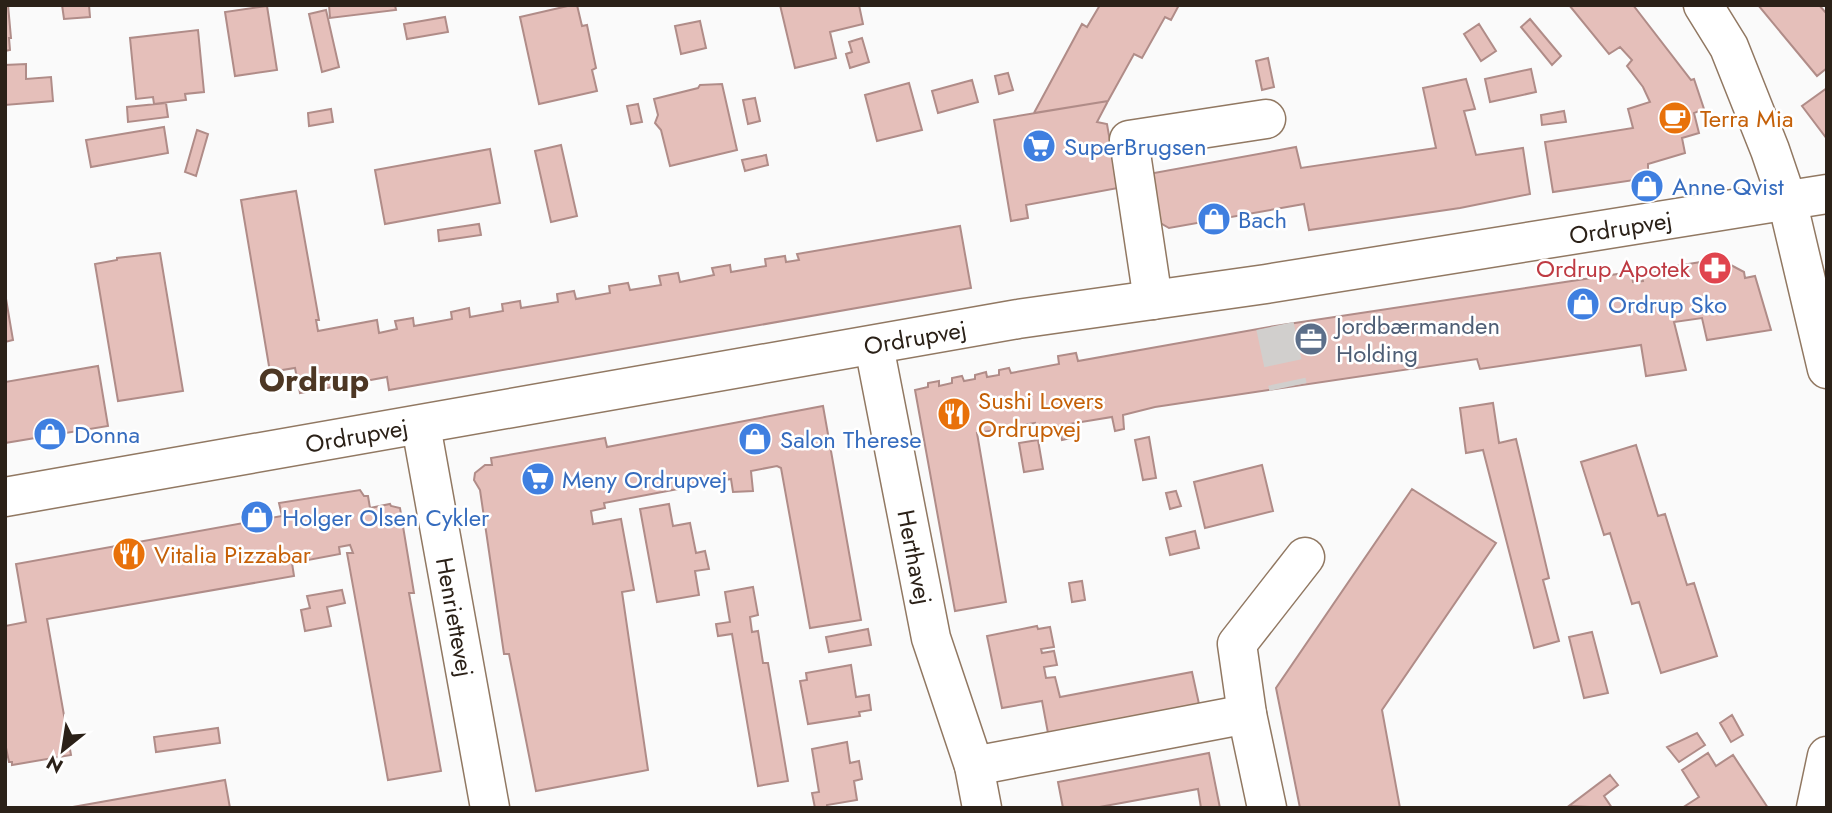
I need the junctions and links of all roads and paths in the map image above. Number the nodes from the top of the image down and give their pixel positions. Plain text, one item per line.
1 (1703, 5) edge
2 (1266, 120) dead end
3 (1827, 194) edge
4 (1787, 200) junction
5 (1153, 300) junction
6 (874, 345) junction
7 (1827, 369) edge
8 (421, 426) junction
9 (5, 497) edge
10 (1305, 557) dead end
11 (1247, 714) junction
12 (1827, 756) edge
13 (974, 766) junction
14 (490, 808) edge
15 (982, 808) edge
16 (1267, 808) edge
17 (1816, 808) edge

1 - 4 street
2 - 5 street
3 - 4 street, Ordrupvej
4 - 5 street, Ordrupvej
4 - 7 street
5 - 6 street, Ordrupvej
6 - 8 street, Ordrupvej
6 - 13 street, Herthavej
8 - 9 street, Ordrupvej
8 - 14 street, Henriettevej
10 - 11 street
11 - 13 street
11 - 16 street
12 - 17 street
13 - 15 street, Herthavej

